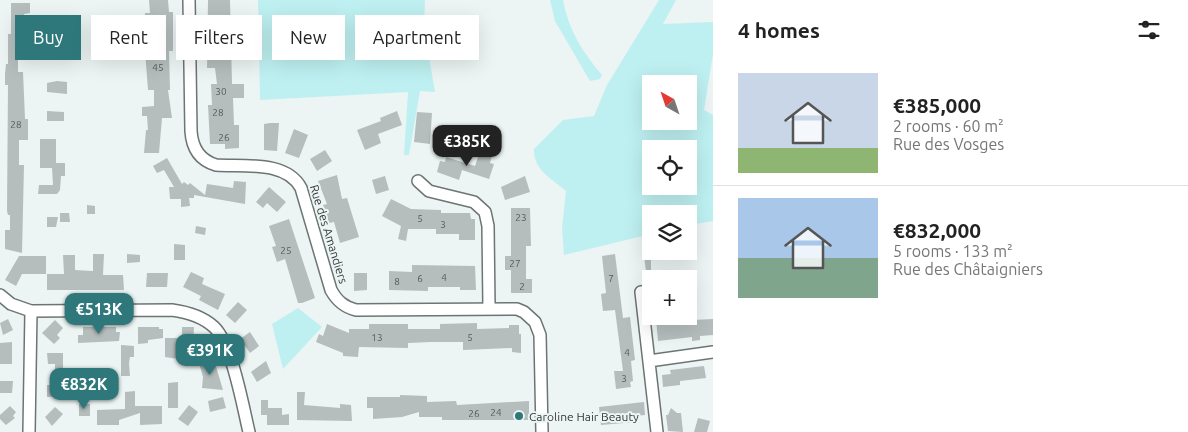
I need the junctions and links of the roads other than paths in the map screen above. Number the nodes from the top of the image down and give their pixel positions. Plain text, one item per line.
1 (189, 0) edge
2 (418, 181) dead end
3 (0, 295) edge
4 (489, 308) junction
5 (31, 311) junction
6 (645, 325) edge
7 (713, 352) edge
8 (649, 361) junction
9 (29, 432) edge
10 (249, 432) edge
11 (542, 432) edge
12 (657, 432) edge

1 - 4 street, Rue des Amandiers
2 - 4 street
3 - 5 street
4 - 11 street, Rue des Amandiers
5 - 9 street
5 - 10 street
6 - 8 street
7 - 8 street
8 - 12 street

